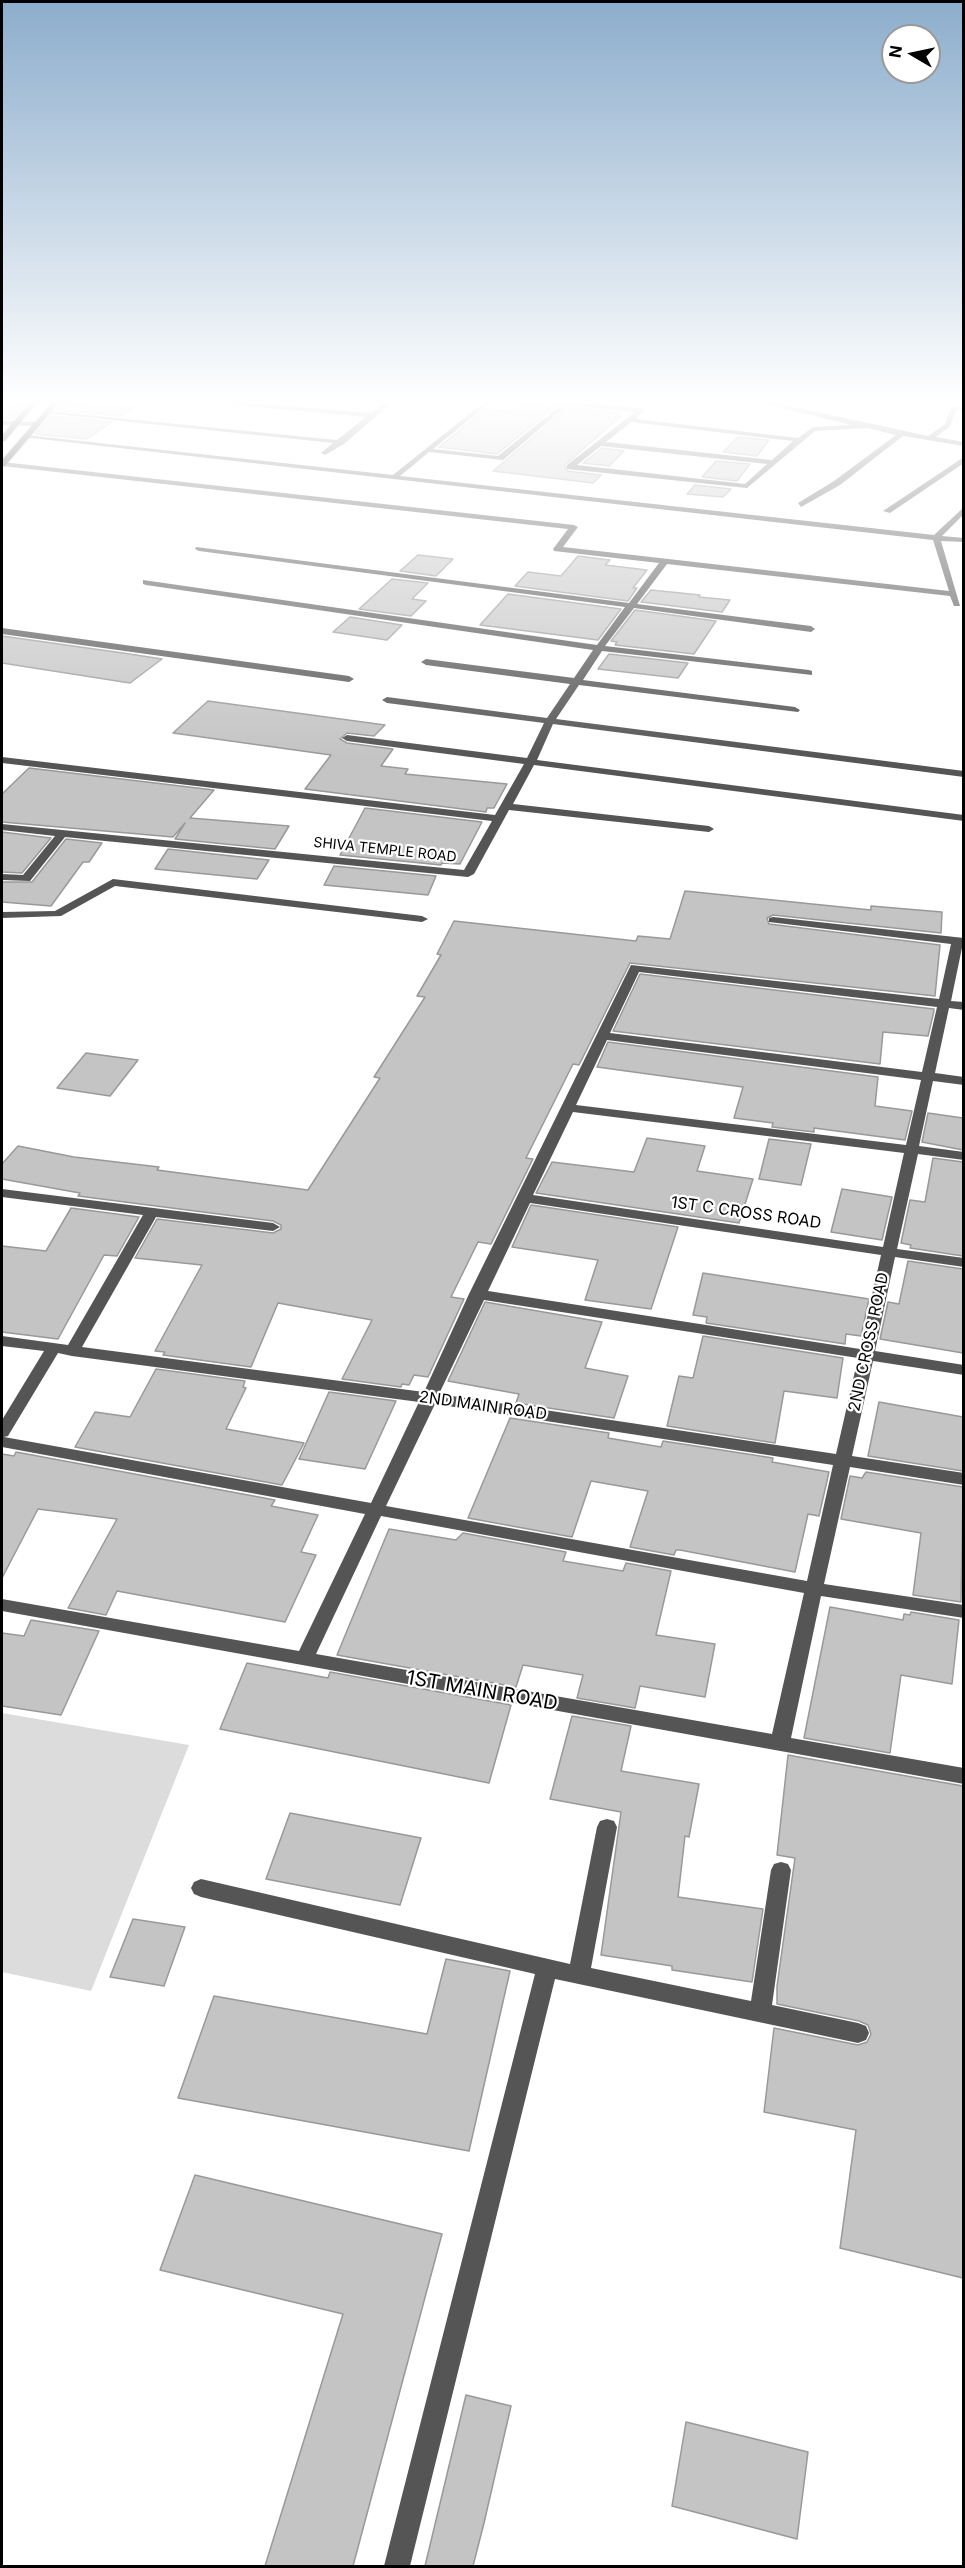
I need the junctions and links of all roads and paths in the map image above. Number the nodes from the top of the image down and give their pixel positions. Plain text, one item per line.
1 (491, 518) edge
2 (760, 518) edge
3 (955, 518) edge
4 (936, 538) junction
5 (963, 540) edge
6 (199, 549) dead end
7 (665, 561) junction
8 (146, 582) dead end
9 (954, 594) junction
10 (957, 604) dead end
11 (632, 606) junction
12 (811, 629) dead end
13 (2, 631) edge
14 (599, 648) junction
15 (426, 662) dead end
16 (809, 673) dead end
17 (349, 679) dead end
18 (574, 683) junction
19 (387, 700) dead end
20 (795, 710) dead end
21 (550, 721) junction
22 (348, 738) dead end
23 (2, 760) edge
24 (530, 763) junction
25 (963, 774) edge
26 (506, 806) junction
27 (963, 818) edge
28 (499, 819) junction
29 (2, 826) edge
30 (709, 829) dead end
31 (63, 832) junction
32 (2, 878) edge
33 (2, 915) edge
34 (422, 919) dead end
35 (772, 920) dead end
36 (961, 942) edge
37 (944, 1004) junction
38 (963, 1006) edge
39 (603, 1036) junction
40 (928, 1078) junction
41 (963, 1082) edge
42 (569, 1108) junction
43 (912, 1149) junction
44 (963, 1156) edge
45 (2, 1193) edge
46 (524, 1198) junction
47 (152, 1212) junction
48 (273, 1227) dead end
49 (889, 1252) junction
50 (963, 1263) edge
51 (477, 1294) junction
52 (2, 1341) edge
53 (53, 1348) junction
54 (72, 1351) junction
55 (866, 1356) junction
56 (963, 1370) edge
57 (429, 1398) junction
58 (2, 1432) edge
59 (2, 1442) edge
60 (843, 1459) junction
61 (963, 1479) edge
62 (377, 1510) junction
63 (814, 1589) junction
64 (2, 1605) edge
65 (963, 1612) edge
66 (304, 1660) junction
67 (780, 1743) junction
68 (963, 1776) edge
69 (607, 1827) dead end
70 (781, 1870) dead end
71 (201, 1888) dead end
72 (547, 1968) junction
73 (579, 1975) junction
74 (760, 2012) junction
75 (858, 2033) dead end
76 (397, 2566) edge

1 - 7 street
2 - 4 street
3 - 4 street
4 - 5 street
4 - 9 street
6 - 11 street
7 - 9 street
7 - 11 street, SHIVA TEMPLE ROAD
8 - 14 street
9 - 10 street
11 - 12 street
11 - 14 street, SHIVA TEMPLE ROAD
13 - 17 street
14 - 16 street
14 - 18 street, SHIVA TEMPLE ROAD
15 - 18 street
18 - 20 street
18 - 21 street, SHIVA TEMPLE ROAD
19 - 21 street
21 - 24 street, SHIVA TEMPLE ROAD
21 - 25 street
22 - 24 street
23 - 28 street
24 - 26 street, SHIVA TEMPLE ROAD
24 - 27 street
26 - 28 street, SHIVA TEMPLE ROAD
26 - 30 street
28 - 31 street, SHIVA TEMPLE ROAD
29 - 31 street, SHIVA TEMPLE ROAD
31 - 32 street
33 - 34 street
35 - 36 street
36 - 37 street, 2ND CROSS ROAD
37 - 38 street
37 - 39 street
37 - 40 street, 2ND CROSS ROAD
39 - 40 street
39 - 42 street
40 - 41 street
40 - 43 street, 2ND CROSS ROAD
42 - 43 street
42 - 46 street
43 - 44 street
43 - 49 street, 2ND CROSS ROAD
45 - 47 street
46 - 49 street, 1ST C CROSS ROAD
46 - 51 street
47 - 48 street
47 - 54 street
49 - 50 street, 1ST C CROSS ROAD
49 - 55 street, 2ND CROSS ROAD
51 - 55 street
51 - 57 street
52 - 53 street, 2ND MAIN ROAD
53 - 54 street, 2ND MAIN ROAD
53 - 58 street
54 - 57 street, 2ND MAIN ROAD
55 - 56 street
55 - 60 street, 2ND CROSS ROAD
57 - 60 street, 2ND MAIN ROAD
57 - 62 street
59 - 62 street
60 - 61 street, 2ND MAIN ROAD
60 - 63 street, 2ND CROSS ROAD
62 - 63 street
62 - 66 street
63 - 65 street
63 - 67 street, 2ND CROSS ROAD
64 - 66 street, 1ST MAIN ROAD
66 - 67 street, 1ST MAIN ROAD
67 - 68 street, 1ST MAIN ROAD
69 - 73 street
70 - 74 street
71 - 72 street
72 - 73 street
72 - 76 street
73 - 74 street
74 - 75 street

